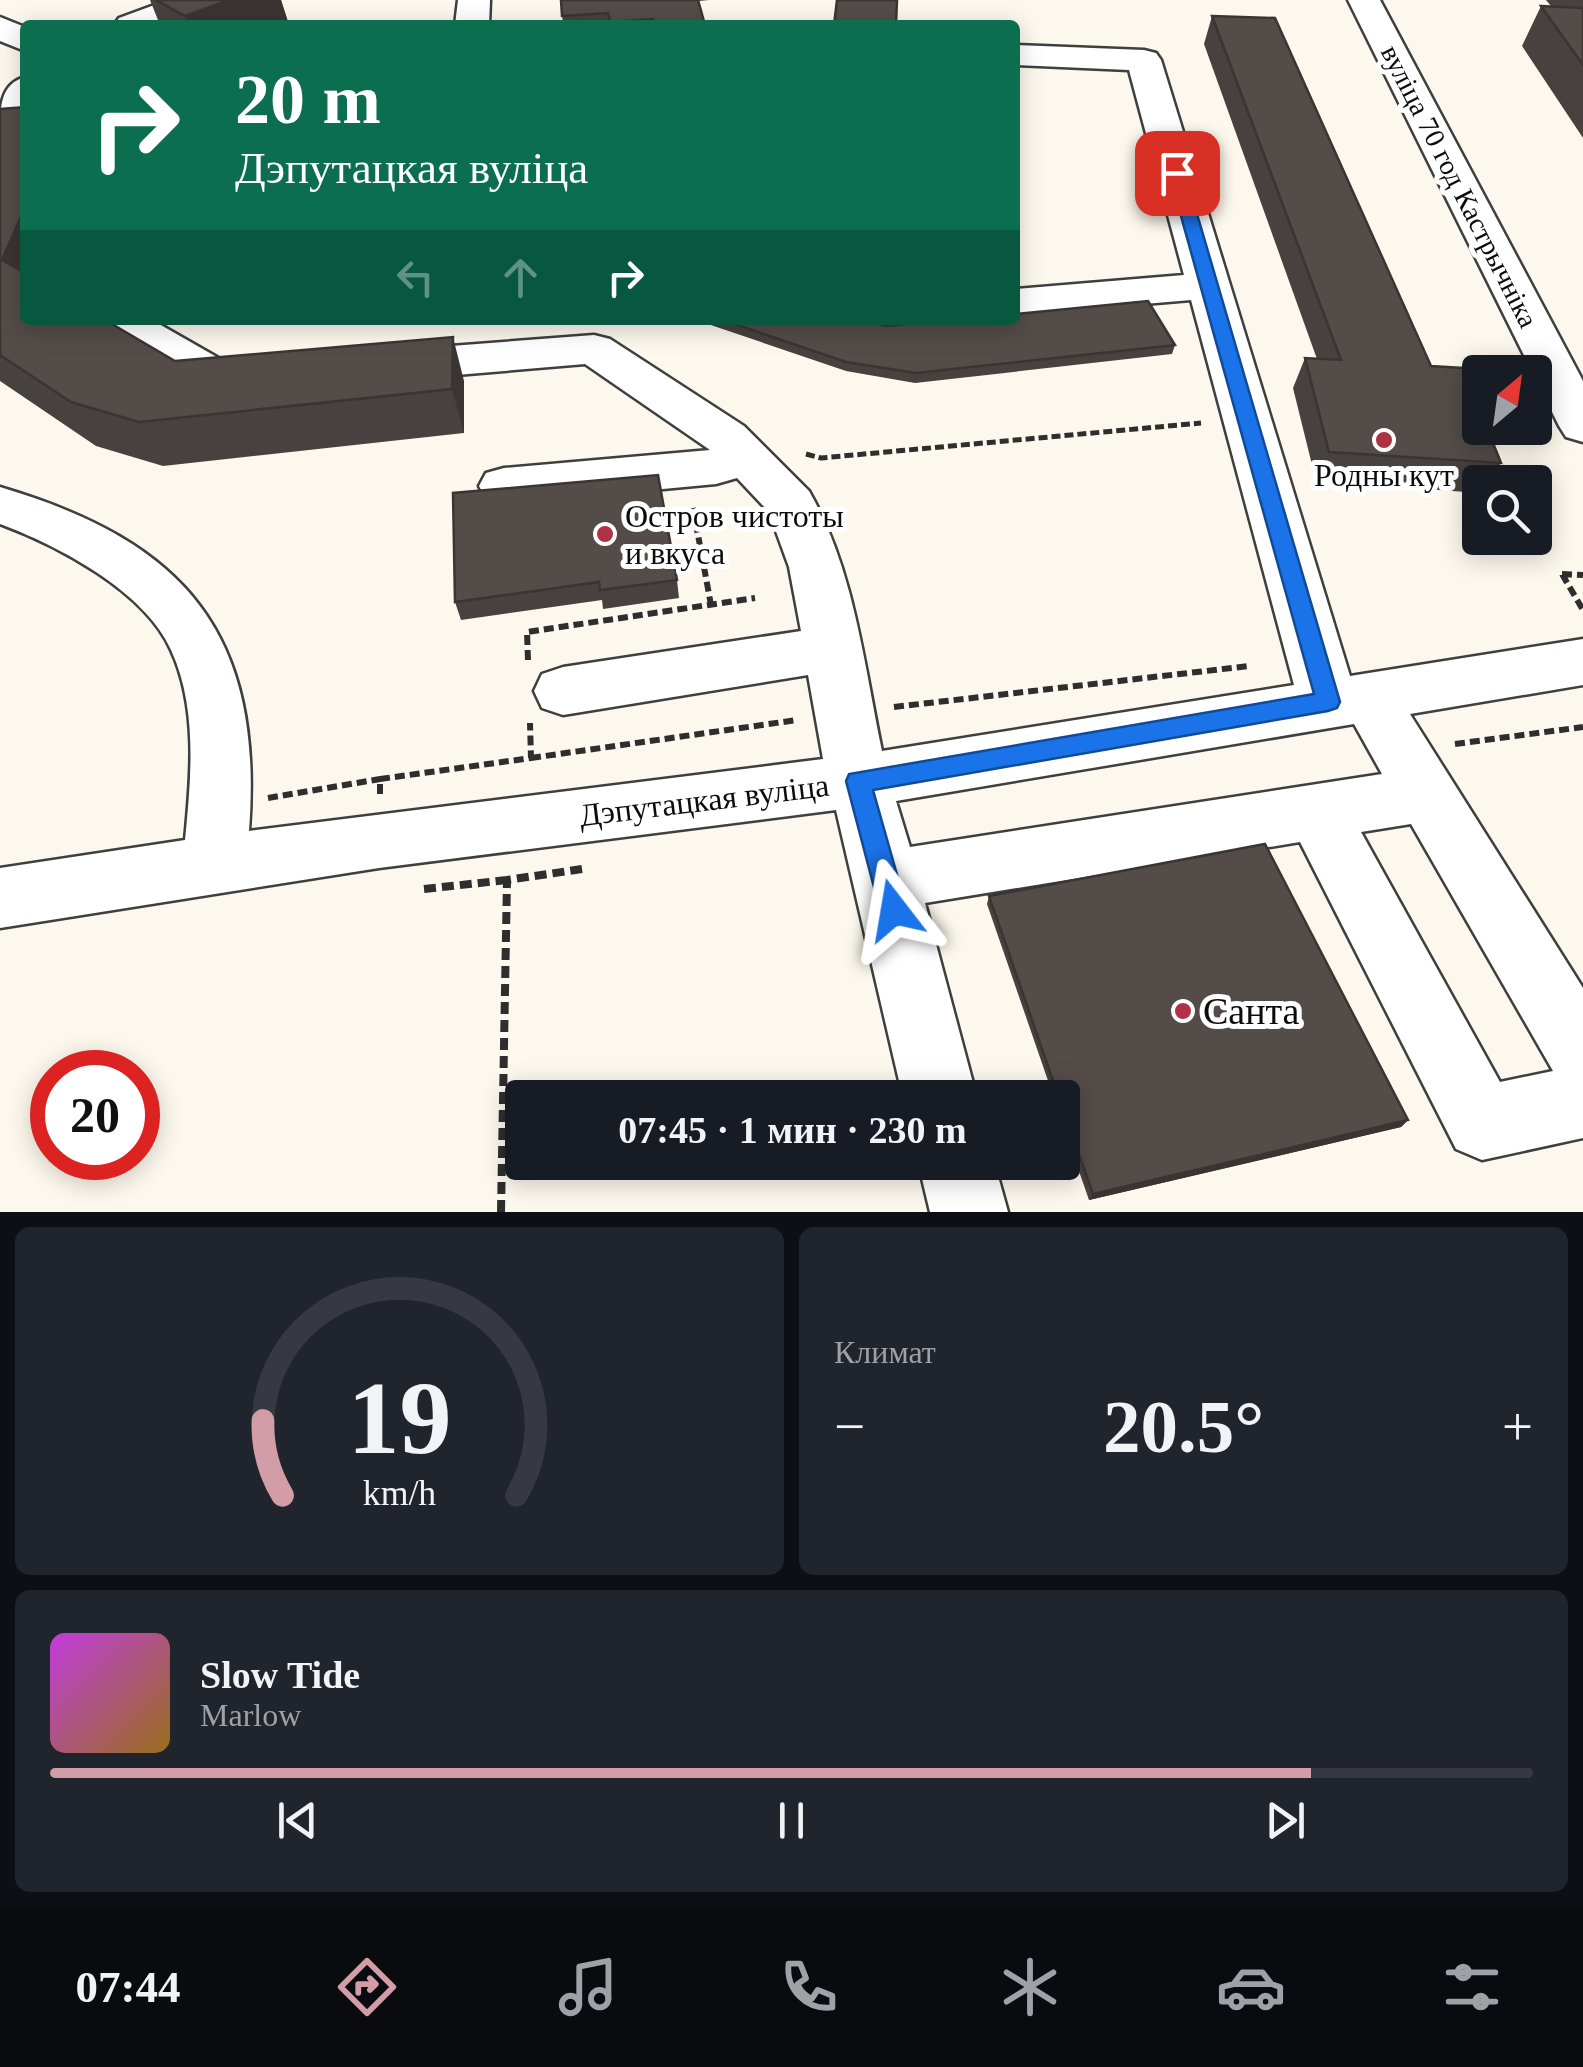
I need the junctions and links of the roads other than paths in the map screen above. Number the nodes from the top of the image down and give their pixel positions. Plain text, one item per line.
1 (198, 0) edge
2 (1364, 0) edge
3 (144, 20) edge
4 (1020, 55) edge
5 (20, 95) edge
6 (0, 122) edge
7 (1209, 286) junction
8 (1020, 302) edge
9 (128, 325) edge
10 (452, 340) edge
11 (1583, 426) edge
12 (736, 448) junction
13 (504, 486) edge
14 (0, 505) edge
15 (832, 649) junction
16 (1583, 662) edge
17 (540, 688) road end
18 (1348, 699) junction
19 (858, 781) junction
20 (1427, 794) junction
21 (1318, 813) junction
22 (215, 863) junction
23 (886, 880) junction
24 (0, 898) edge
25 (1583, 1054) edge
26 (936, 1080) edge
27 (1583, 1101) edge
28 (960, 1180) edge
29 (968, 1212) edge

1 - 3 street
2 - 11 street, вуліца 70 год Кастрычніка
4 - 7 street
5 - 6 street
7 - 8 street
7 - 18 street
9 - 10 street
10 - 12 street
12 - 13 street
12 - 15 street
14 - 22 street
15 - 17 street
15 - 19 street
16 - 18 street, Дэпутацкая вуліца
18 - 19 street, Дэпутацкая вуліца
18 - 20 street
19 - 22 street, Дэпутацкая вуліца
19 - 23 street
20 - 21 street
20 - 25 street
21 - 23 street
21 - 27 street
22 - 24 street, Дэпутацкая вуліца
23 - 26 street
28 - 29 street

